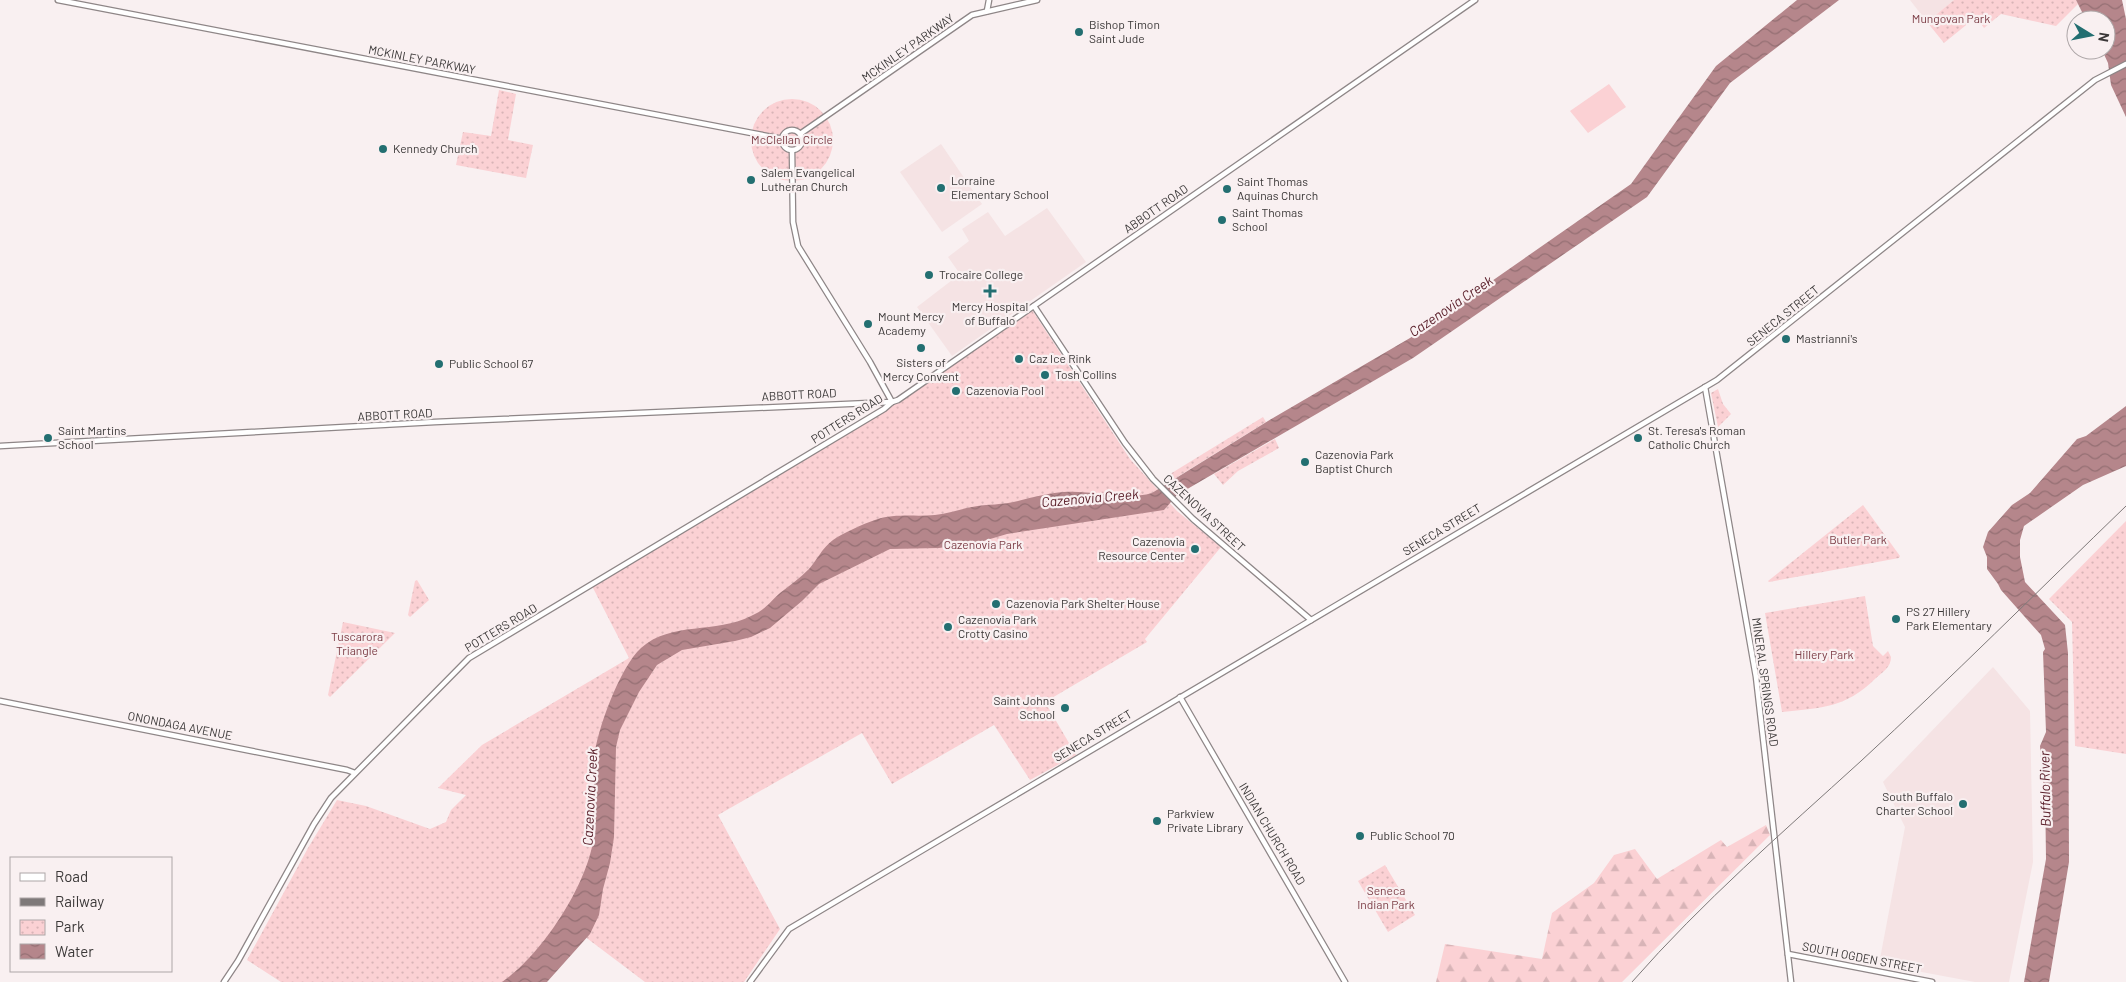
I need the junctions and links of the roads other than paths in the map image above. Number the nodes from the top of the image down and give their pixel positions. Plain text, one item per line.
1 (58, 0) edge
2 (989, 0) edge
3 (1037, 0) edge
4 (1475, 0) edge
5 (987, 11) junction
6 (2126, 64) edge
7 (800, 134) junction
8 (783, 139) junction
9 (792, 150) junction
10 (1034, 306) junction
11 (1705, 387) junction
12 (892, 402) junction
13 (0, 446) edge
14 (1311, 620) junction
15 (1180, 697) junction
16 (0, 701) edge
17 (355, 773) junction
18 (1788, 954) junction
19 (224, 982) edge
20 (750, 982) edge
21 (1345, 982) edge
22 (1790, 982) edge
23 (1932, 982) edge

1 - 8 street, MCKINLEY PARKWAY
2 - 5 street
3 - 5 street, MCKINLEY PARKWAY
4 - 10 street, ABBOTT ROAD
5 - 7 street, MCKINLEY PARKWAY
6 - 11 street, SENECA STREET
7 - 8 street
7 - 9 street
8 - 9 street
9 - 12 street
10 - 12 street, ABBOTT ROAD
10 - 14 street, CAZENOVIA STREET
11 - 14 street, SENECA STREET
11 - 18 street, MINERAL SPRINGS ROAD
12 - 13 street, ABBOTT ROAD
12 - 17 street, POTTERS ROAD
14 - 15 street, SENECA STREET
15 - 20 street, SENECA STREET
15 - 21 street, INDIAN CHURCH ROAD
16 - 17 street, ONONDAGA AVENUE
17 - 19 street, POTTERS ROAD
18 - 22 street, MINERAL SPRINGS ROAD
18 - 23 street, SOUTH OGDEN STREET

